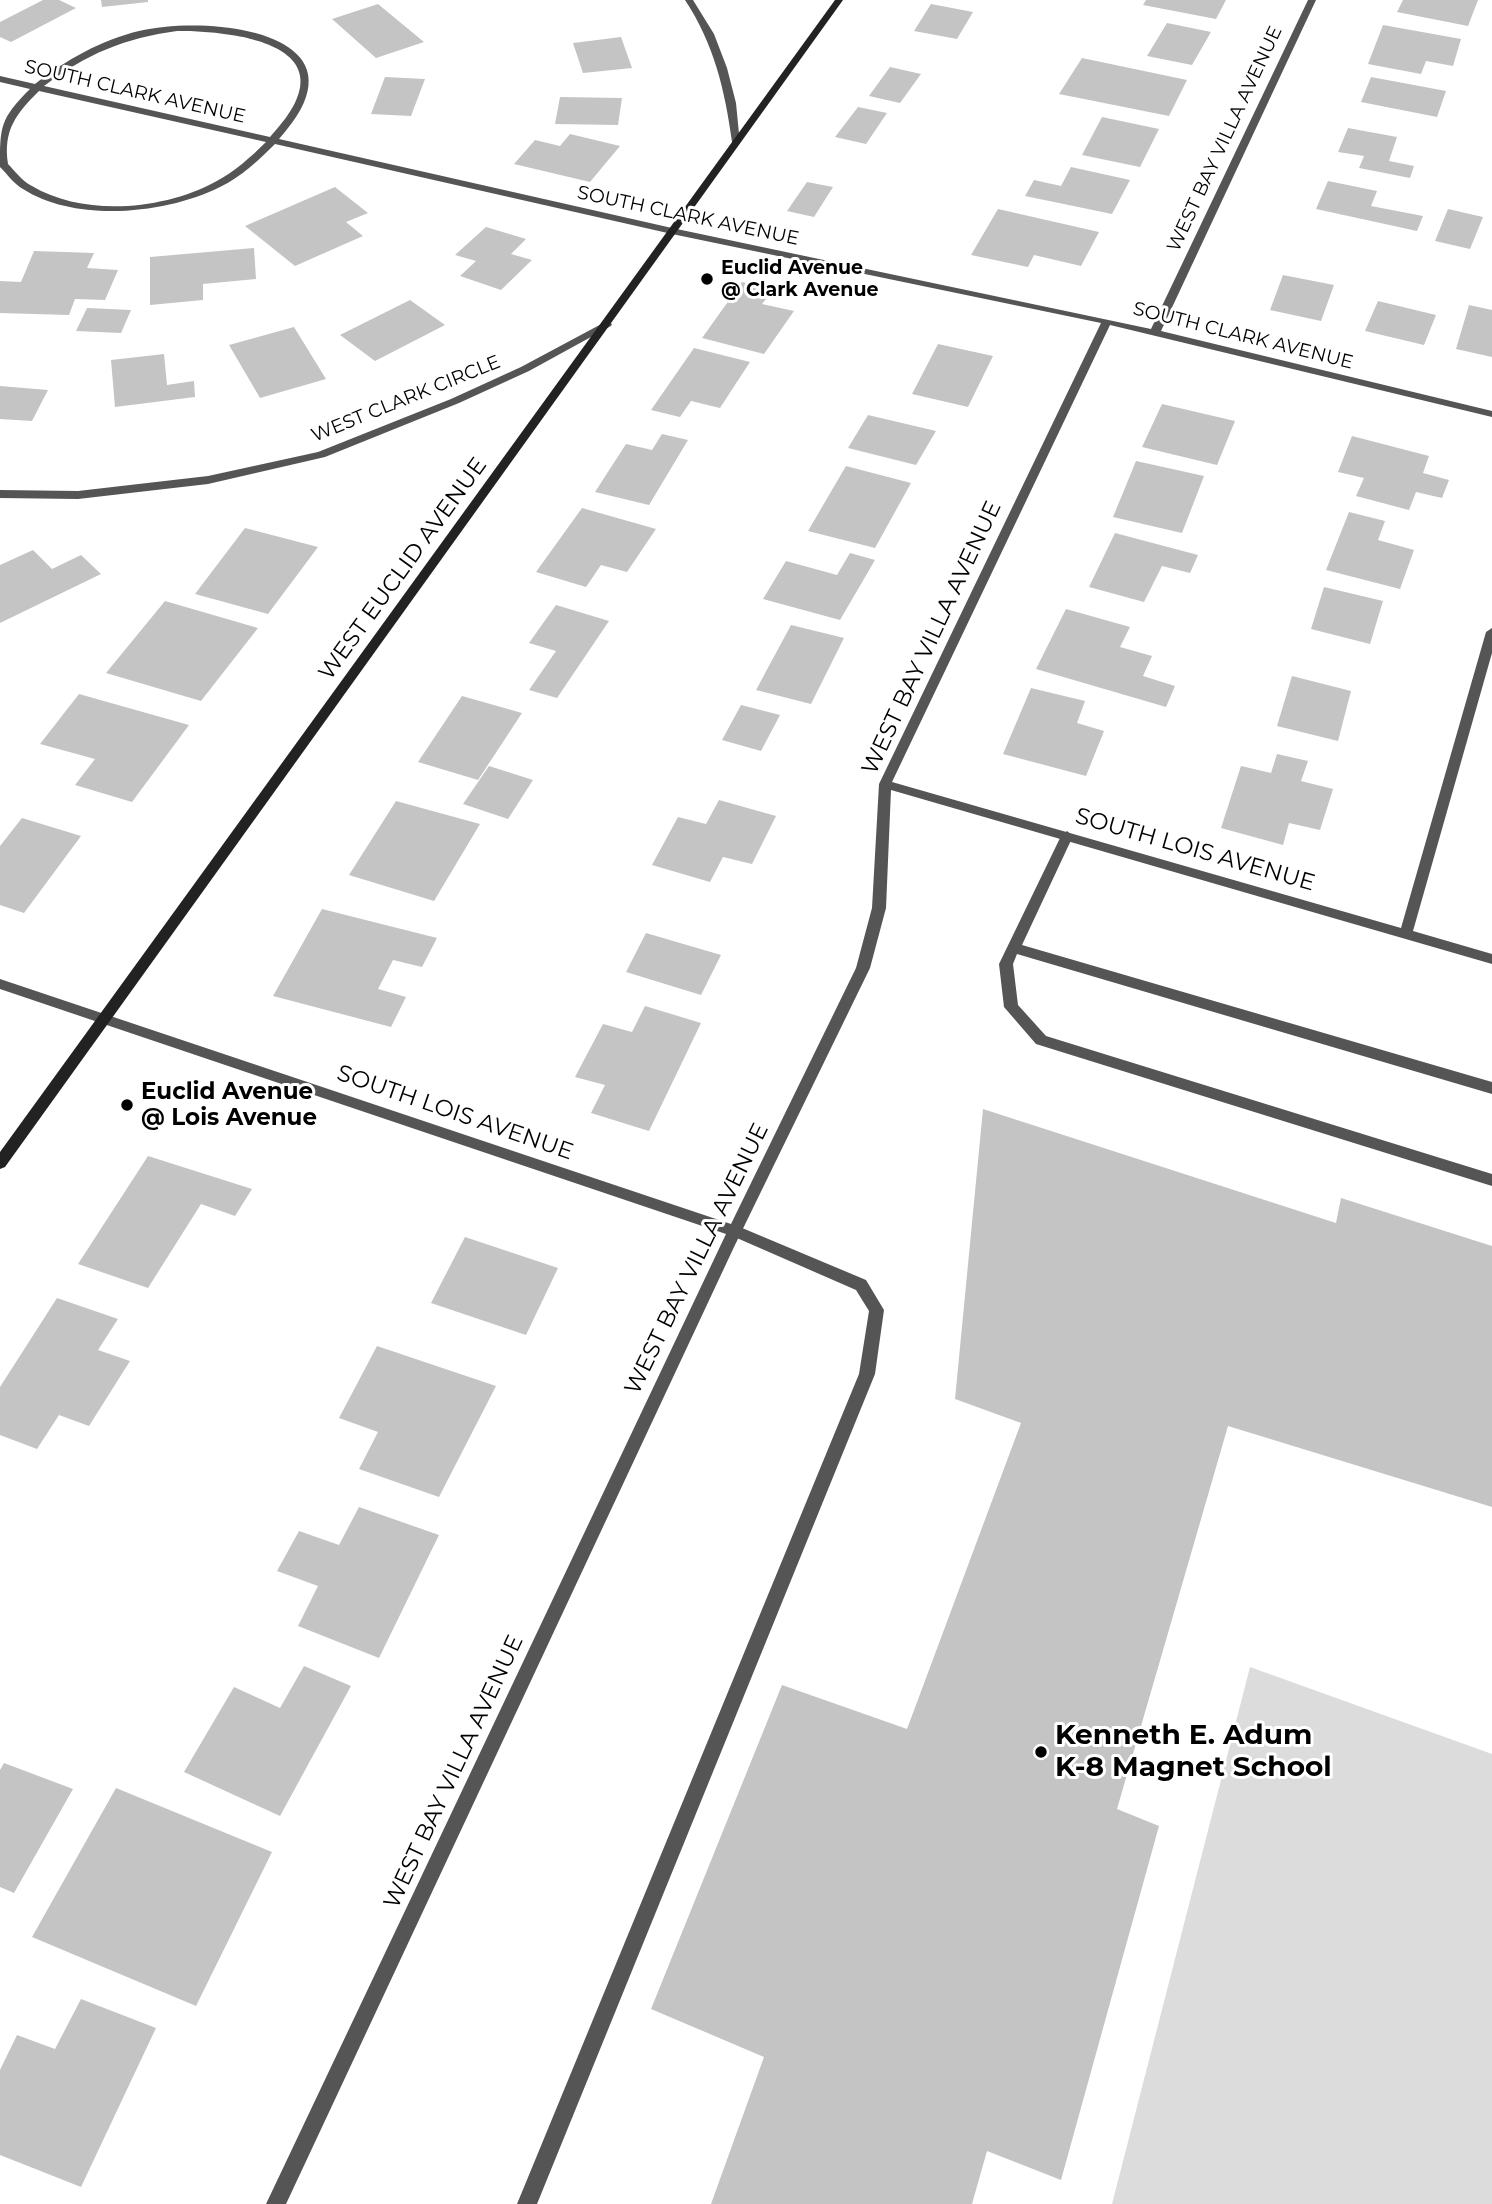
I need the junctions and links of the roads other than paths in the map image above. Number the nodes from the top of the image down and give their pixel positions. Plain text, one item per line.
1 (689, 0) edge
2 (839, 0) edge
3 (1312, 0) edge
4 (0, 79) edge
5 (37, 88) junction
6 (273, 141) junction
7 (737, 142) junction
8 (672, 231) junction
9 (1107, 321) junction
10 (607, 324) junction
11 (1155, 332) junction
12 (1492, 414) edge
13 (0, 494) edge
14 (1492, 632) edge
15 (885, 784) junction
16 (1067, 836) junction
17 (1405, 935) junction
18 (1013, 948) junction
19 (1492, 959) edge
20 (0, 984) edge
21 (104, 1019) junction
22 (1492, 1088) edge
23 (0, 1163) edge
24 (1492, 1180) edge
25 (735, 1231) junction
26 (276, 2204) edge
27 (527, 2204) edge

1 - 7 street
2 - 7 street, WEST EUCLID AVENUE
3 - 11 street, WEST BAY VILLA AVENUE
4 - 5 street, SOUTH CLARK AVENUE
5 - 6 street, SOUTH CLARK AVENUE
5 - 6 street
5 - 6 street
6 - 8 street, SOUTH CLARK AVENUE
7 - 8 street, WEST EUCLID AVENUE
8 - 9 street, SOUTH CLARK AVENUE
8 - 10 street, WEST EUCLID AVENUE
9 - 11 street, SOUTH CLARK AVENUE
9 - 15 street, WEST BAY VILLA AVENUE
10 - 13 street, WEST CLARK CIRCLE
10 - 21 street, WEST EUCLID AVENUE
11 - 12 street, SOUTH CLARK AVENUE
14 - 17 street
15 - 16 street, SOUTH LOIS AVENUE
15 - 25 street, WEST BAY VILLA AVENUE
16 - 17 street, SOUTH LOIS AVENUE
16 - 18 street
17 - 19 street, SOUTH LOIS AVENUE
18 - 22 street
18 - 24 street
20 - 21 street, SOUTH LOIS AVENUE
21 - 23 street, WEST EUCLID AVENUE
21 - 25 street, SOUTH LOIS AVENUE
25 - 26 street, WEST BAY VILLA AVENUE
25 - 27 street, SOUTH LOIS AVENUE

